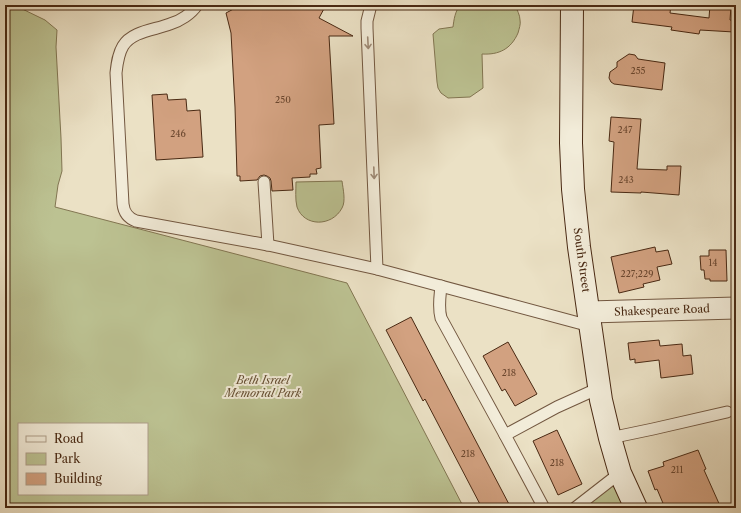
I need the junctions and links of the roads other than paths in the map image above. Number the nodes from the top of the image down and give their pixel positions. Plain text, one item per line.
1 (198, 5) edge
2 (371, 5) edge
3 (572, 5) edge
4 (264, 182) dead end
5 (268, 245) junction
6 (377, 269) junction
7 (441, 286) junction
8 (736, 308) edge
9 (589, 319) junction
10 (599, 388) junction
11 (727, 412) dead end
12 (505, 435) junction
13 (610, 438) junction
14 (620, 473) junction
15 (544, 508) edge
16 (575, 508) edge
17 (636, 508) edge

1 - 5 lane
2 -> 6 lane
3 - 9 main road, South Street
4 - 5 lane
5 - 6 lane
6 - 7 lane
7 - 9 lane
7 - 12 lane
8 - 9 street, Shakespeare Road
9 - 10 main road, South Street
10 - 12 lane
10 - 13 main road, South Street
11 - 13 lane
12 - 15 lane
13 - 14 main road, South Street
14 - 16 lane
14 - 17 main road, South Street

